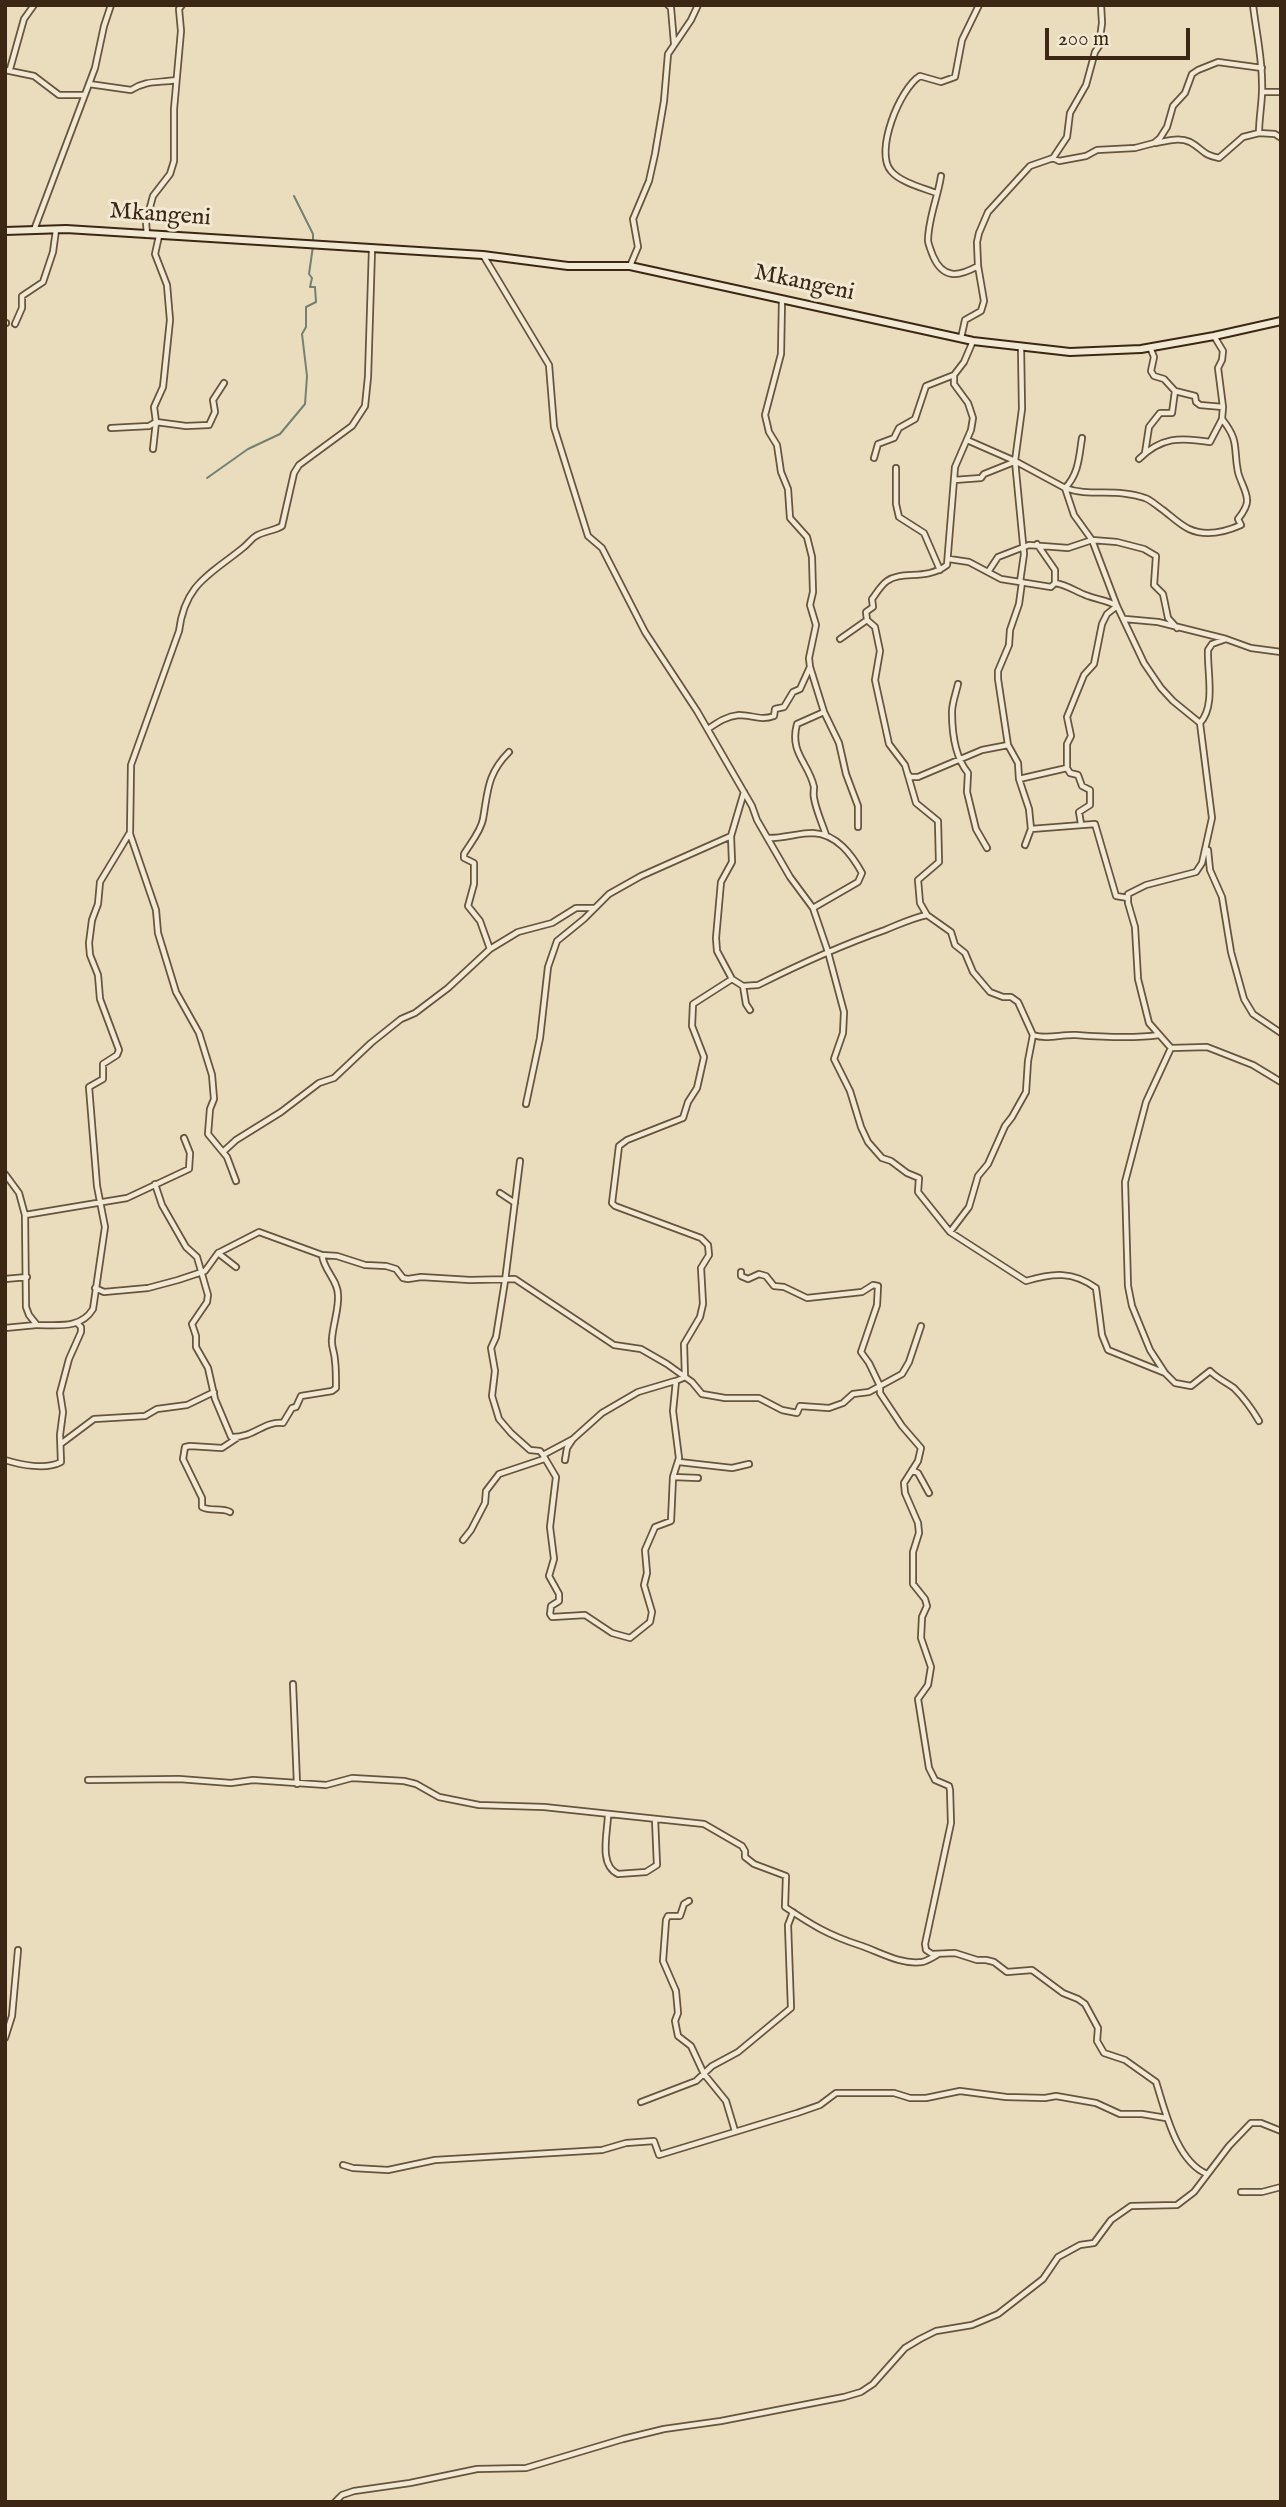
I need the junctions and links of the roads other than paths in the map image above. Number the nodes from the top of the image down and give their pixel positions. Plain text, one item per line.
1 (34, 5) edge
2 (111, 5) edge
3 (182, 5) edge
4 (668, 5) edge
5 (698, 5) edge
6 (979, 5) edge
7 (1101, 5) edge
8 (1252, 5) edge
9 (674, 44) junction
10 (1262, 68) junction
11 (8, 70) edge
12 (176, 80) junction
13 (89, 84) junction
14 (1262, 92) junction
15 (1281, 92) edge
16 (85, 95) junction
17 (1259, 132) junction
18 (1281, 138) edge
19 (1154, 143) junction
20 (1053, 158) junction
21 (942, 176) dead end
22 (936, 193) junction
23 (34, 230) junction
24 (56, 230) junction
25 (5, 231) edge
26 (147, 235) junction
27 (159, 236) junction
28 (372, 249) junction
29 (482, 255) junction
30 (630, 266) junction
31 (978, 266) junction
32 (782, 299) junction
33 (1281, 321) edge
34 (15, 324) dead end
35 (1214, 337) junction
36 (961, 338) junction
37 (972, 341) junction
38 (1021, 347) junction
39 (1150, 347) junction
40 (954, 375) junction
41 (224, 383) dead end
42 (1175, 391) junction
43 (1223, 407) junction
44 (1222, 419) junction
45 (156, 422) junction
46 (111, 428) dead end
47 (1082, 438) dead end
48 (967, 440) junction
49 (153, 449) dead end
50 (1145, 453) junction
51 (874, 458) dead end
52 (1139, 459) dead end
53 (1015, 461) junction
54 (896, 468) dead end
55 (954, 480) junction
56 (1065, 488) junction
57 (1092, 540) junction
58 (1037, 544) junction
59 (1023, 547) junction
60 (948, 559) junction
61 (940, 570) junction
62 (988, 572) junction
63 (1021, 582) junction
64 (1055, 583) junction
65 (1117, 606) junction
66 (1124, 619) junction
67 (867, 620) junction
68 (1177, 628) junction
69 (840, 639) dead end
70 (1226, 639) junction
71 (1281, 652) edge
72 (810, 667) junction
73 (958, 684) dead end
74 (824, 712) junction
75 (1200, 723) junction
76 (708, 729) junction
77 (1008, 745) junction
78 (509, 752) dead end
79 (960, 760) junction
80 (1067, 768) junction
81 (907, 773) junction
82 (1019, 779) junction
83 (744, 791) junction
84 (1081, 824) junction
85 (858, 827) dead end
86 (1031, 829) junction
87 (130, 834) junction
88 (730, 836) junction
89 (827, 836) junction
90 (769, 838) junction
91 (1207, 842) junction
92 (1025, 845) dead end
93 (987, 848) dead end
94 (1128, 898) junction
95 (594, 908) junction
96 (813, 908) junction
97 (927, 915) junction
98 (490, 949) junction
99 (828, 952) junction
100 (732, 979) junction
101 (743, 986) junction
102 (750, 1010) dead end
103 (1281, 1033) edge
104 (1033, 1035) junction
105 (1159, 1035) junction
106 (1171, 1048) junction
107 (1281, 1082) edge
108 (526, 1104) dead end
109 (184, 1138) dead end
110 (223, 1151) junction
111 (520, 1161) dead end
112 (5, 1174) edge
113 (236, 1181) dead end
114 (155, 1184) junction
115 (500, 1193) dead end
116 (100, 1201) junction
117 (515, 1203) junction
118 (25, 1215) junction
119 (950, 1232) junction
120 (218, 1253) junction
121 (322, 1255) junction
122 (236, 1267) dead end
123 (741, 1272) dead end
124 (202, 1273) junction
125 (27, 1277) junction
126 (5, 1279) edge
127 (505, 1281) junction
128 (95, 1287) junction
129 (78, 1324) junction
130 (37, 1325) junction
131 (921, 1326) dead end
132 (5, 1328) edge
133 (1165, 1373) junction
134 (685, 1377) junction
135 (676, 1381) junction
136 (880, 1386) junction
137 (214, 1392) junction
138 (1259, 1421) dead end
139 (238, 1438) junction
140 (573, 1439) junction
141 (62, 1443) junction
142 (544, 1457) junction
143 (5, 1460) edge
144 (565, 1460) dead end
145 (679, 1462) junction
146 (749, 1464) dead end
147 (912, 1470) junction
148 (673, 1477) junction
149 (698, 1478) dead end
150 (929, 1493) dead end
151 (230, 1512) dead end
152 (463, 1540) dead end
153 (293, 1684) dead end
154 (88, 1780) dead end
155 (297, 1784) junction
156 (608, 1814) junction
157 (655, 1819) junction
158 (689, 1901) dead end
159 (793, 1912) junction
160 (18, 1950) dead end
161 (938, 1954) junction
162 (5, 2038) edge
163 (704, 2074) junction
164 (641, 2102) dead end
165 (1166, 2118) junction
166 (735, 2131) junction
167 (1281, 2131) edge
168 (343, 2165) dead end
169 (1207, 2174) junction
170 (1281, 2187) edge
171 (1241, 2192) dead end
172 (335, 2502) edge

1 - 11 street
2 - 13 street
3 - 12 street
4 - 9 street
5 - 9 street
6 - 22 street
7 - 20 street
8 - 10 street
9 - 30 street
10 - 14 street
10 - 19 street
11 - 16 street
12 - 13 street
12 - 26 street
13 - 16 street
14 - 15 street
14 - 17 street
16 - 23 street
17 - 18 street
17 - 19 street
19 - 20 street
20 - 31 street
21 - 22 street
22 - 31 street
23 - 24 street, Mkangeni
23 - 25 street, Mkangeni
24 - 26 street, Mkangeni
24 - 34 street
26 - 27 street, Mkangeni
27 - 28 street, Mkangeni
27 - 45 street
28 - 29 street, Mkangeni
28 - 87 street
29 - 30 street, Mkangeni
29 - 76 street
30 - 32 street, Mkangeni
31 - 36 street
32 - 36 street, Mkangeni
32 - 72 street
33 - 35 street, Mkangeni
35 - 39 street, Mkangeni
35 - 43 street
36 - 37 street, Mkangeni
37 - 38 street, Mkangeni
37 - 40 street
38 - 39 street, Mkangeni
38 - 53 street
39 - 42 street
40 - 48 street
40 - 51 street
41 - 45 street
42 - 43 street
42 - 50 street
43 - 44 street
44 - 50 street
44 - 56 street
45 - 46 street
45 - 49 street
47 - 56 street
48 - 53 street
48 - 55 street
50 - 52 street
53 - 55 street
53 - 56 street
53 - 59 street
54 - 61 street
55 - 60 street
56 - 57 street
57 - 58 street
57 - 65 street
57 - 68 street
58 - 59 street
58 - 64 street
59 - 62 street
59 - 63 street
60 - 61 street
60 - 62 street
61 - 67 street
62 - 63 street
63 - 64 street
63 - 77 street
64 - 65 street
65 - 66 street
65 - 80 street
66 - 68 street
66 - 75 street
67 - 69 street
67 - 81 street
68 - 70 street
70 - 71 street
70 - 75 street
72 - 74 street
72 - 76 street
73 - 79 street
74 - 85 street
74 - 89 street
75 - 91 street
76 - 83 street
77 - 79 street
77 - 82 street
78 - 98 street
79 - 81 street
79 - 93 street
80 - 82 street
80 - 84 street
81 - 97 street
82 - 86 street
83 - 88 street
83 - 90 street
84 - 86 street
84 - 94 street
86 - 92 street
87 - 110 street
87 - 116 street
88 - 95 street
88 - 100 street
89 - 90 street
89 - 96 street
90 - 96 street
91 - 94 street
91 - 103 street
94 - 105 street
95 - 98 street
95 - 108 street
96 - 99 street
97 - 99 street
97 - 104 street
98 - 110 street
99 - 101 street
99 - 119 street
100 - 101 street
100 - 134 street
101 - 102 street
104 - 105 street
104 - 119 street
105 - 106 street
106 - 107 street
106 - 133 street
109 - 114 street
110 - 113 street
111 - 117 street
112 - 118 street
114 - 116 street
114 - 124 street
115 - 117 street
116 - 118 street
116 - 128 street
117 - 127 street
118 - 125 street
119 - 133 street
120 - 121 street
120 - 122 street
120 - 124 street
121 - 127 street
121 - 139 street
123 - 136 street
124 - 128 street
124 - 137 street
125 - 126 street
125 - 130 street
127 - 134 street
127 - 142 street
128 - 129 street
129 - 130 street
129 - 141 street
130 - 132 street
131 - 136 street
133 - 138 street
134 - 135 street
134 - 136 street
135 - 140 street
135 - 145 street
136 - 147 street
137 - 139 street
137 - 141 street
139 - 151 street
140 - 142 street
140 - 144 street
141 - 143 street
142 - 148 street
142 - 152 street
145 - 146 street
145 - 148 street
147 - 150 street
147 - 161 street
148 - 149 street
153 - 155 street
154 - 155 street
155 - 156 street
156 - 157 street
156 - 157 street
157 - 159 street
158 - 163 street
159 - 161 street
159 - 163 street
160 - 162 street
161 - 165 street
163 - 164 street
163 - 166 street
165 - 166 street
165 - 169 street
166 - 168 street
167 - 169 street
169 - 172 street
170 - 171 street

